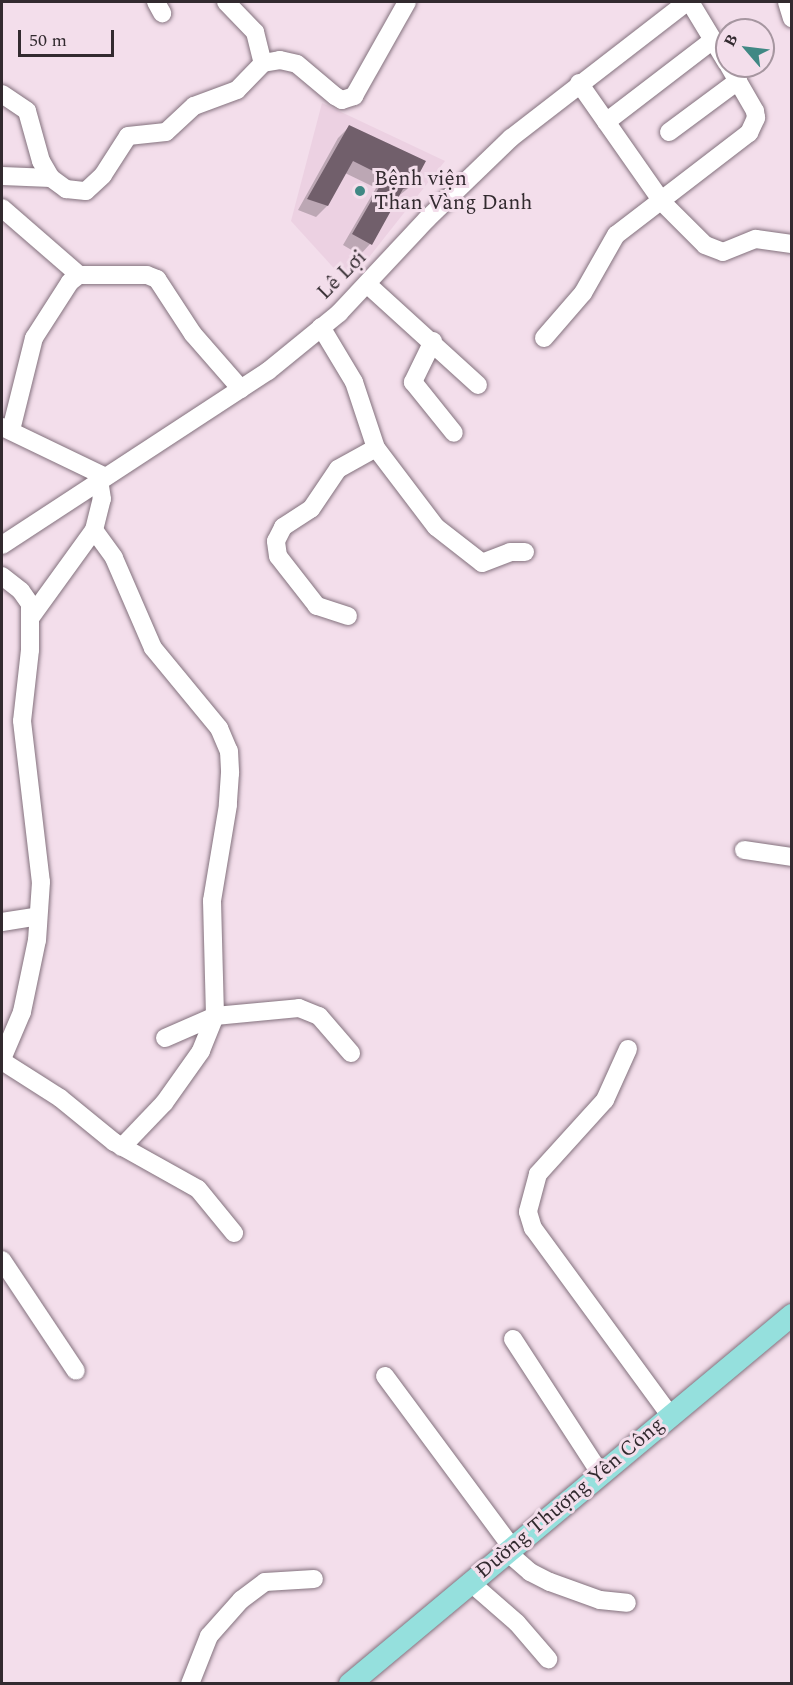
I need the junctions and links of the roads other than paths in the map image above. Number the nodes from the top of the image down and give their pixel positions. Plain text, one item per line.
1 (226, 2) edge
2 (407, 2) edge
3 (688, 2) edge
4 (787, 2) edge
5 (792, 18) edge
6 (713, 40) junction
7 (715, 43) edge
8 (263, 63) junction
9 (723, 78) edge
10 (736, 78) edge
11 (579, 83) junction
12 (2, 94) edge
13 (606, 122) junction
14 (669, 132) dead end
15 (2, 176) edge
16 (51, 178) junction
17 (663, 203) junction
18 (2, 208) edge
19 (792, 244) edge
20 (79, 275) junction
21 (366, 284) junction
22 (321, 327) junction
23 (544, 338) dead end
24 (433, 341) junction
25 (478, 385) dead end
26 (241, 389) junction
27 (6, 428) edge
28 (454, 433) dead end
29 (376, 448) junction
30 (102, 478) junction
31 (94, 530) junction
32 (2, 545) edge
33 (525, 552) dead end
34 (2, 576) edge
35 (348, 616) dead end
36 (31, 617) junction
37 (744, 850) dead end
38 (792, 857) edge
39 (38, 916) junction
40 (2, 922) edge
41 (215, 1016) junction
42 (165, 1038) dead end
43 (628, 1049) dead end
44 (351, 1053) dead end
45 (2, 1060) edge
46 (122, 1148) junction
47 (234, 1233) dead end
48 (2, 1260) edge
49 (792, 1315) edge
50 (513, 1340) dead end
51 (76, 1371) dead end
52 (385, 1376) dead end
53 (670, 1415) junction
54 (600, 1473) junction
55 (509, 1549) junction
56 (314, 1579) dead end
57 (470, 1582) junction
58 (627, 1603) dead end
59 (548, 1659) dead end
60 (190, 1683) edge
61 (350, 1683) edge

1 - 8 street
2 - 8 street
3 - 6 street
3 - 11 street, Lê Lợi
4 - 5 street
6 - 7 street
6 - 13 street
8 - 16 street
9 - 14 street
10 - 17 street
11 - 13 street
11 - 21 street, Lê Lợi
12 - 16 street
13 - 17 street
15 - 16 street
17 - 19 street
17 - 23 street
18 - 20 street
20 - 26 street
20 - 27 street
21 - 22 street, Lê Lợi
21 - 24 street
22 - 26 street, Lê Lợi
22 - 29 street
24 - 25 street
24 - 28 street
26 - 30 street, Lê Lợi
27 - 30 street
29 - 33 street
29 - 35 street
30 - 31 street
30 - 32 street, Lê Lợi
31 - 36 street
31 - 41 street
34 - 36 street
36 - 39 street
37 - 38 street
39 - 40 street
39 - 45 street
41 - 42 street
41 - 44 street
41 - 46 street
43 - 53 street
45 - 46 street
46 - 47 street
48 - 51 street
49 - 53 main road, Đường Thượng Yên Công
50 - 54 street
52 - 55 street
53 - 54 main road, Đường Thượng Yên Công
54 - 55 main road, Đường Thượng Yên Công
55 - 57 main road, Đường Thượng Yên Công
55 - 58 street
56 - 60 street
57 - 59 street
57 - 61 main road, Đường Thượng Yên Công

